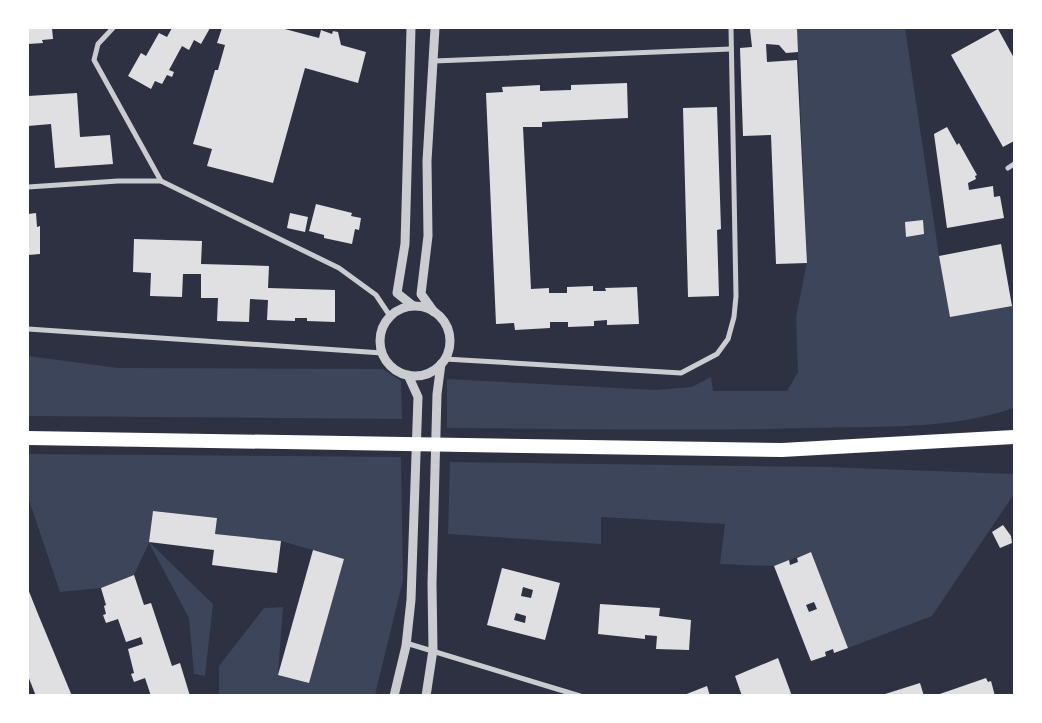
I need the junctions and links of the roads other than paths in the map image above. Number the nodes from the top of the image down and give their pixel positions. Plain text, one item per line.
1 (103, 28) edge
2 (113, 28) edge
3 (411, 28) edge
4 (435, 28) edge
5 (731, 28) edge
6 (107, 33) junction
7 (731, 49) junction
8 (434, 61) junction
9 (1014, 164) edge
10 (1008, 168) dead end
11 (161, 181) junction
12 (28, 187) edge
13 (412, 305) junction
14 (434, 312) junction
15 (390, 316) junction
16 (28, 329) edge
17 (382, 353) junction
18 (443, 361) junction
19 (408, 375) junction
20 (1014, 437) edge
21 (28, 438) edge
22 (406, 643) junction
23 (433, 650) junction
24 (394, 696) edge
25 (426, 696) edge
26 (580, 696) edge

1 - 6 street
2 - 6 street
3 - 13 street
4 - 8 street
5 - 7 street
6 - 11 street
7 - 8 street
7 - 18 street
8 - 14 street
9 - 10 street
11 - 12 street
11 - 15 street
13 - 14 street
13 - 15 street
14 - 18 street
15 - 17 street
16 - 17 street
17 - 19 street
18 - 19 street
18 - 23 street
19 - 22 street
20 - 21 highway
22 - 23 street
22 - 24 street
23 - 25 street
23 - 26 street

